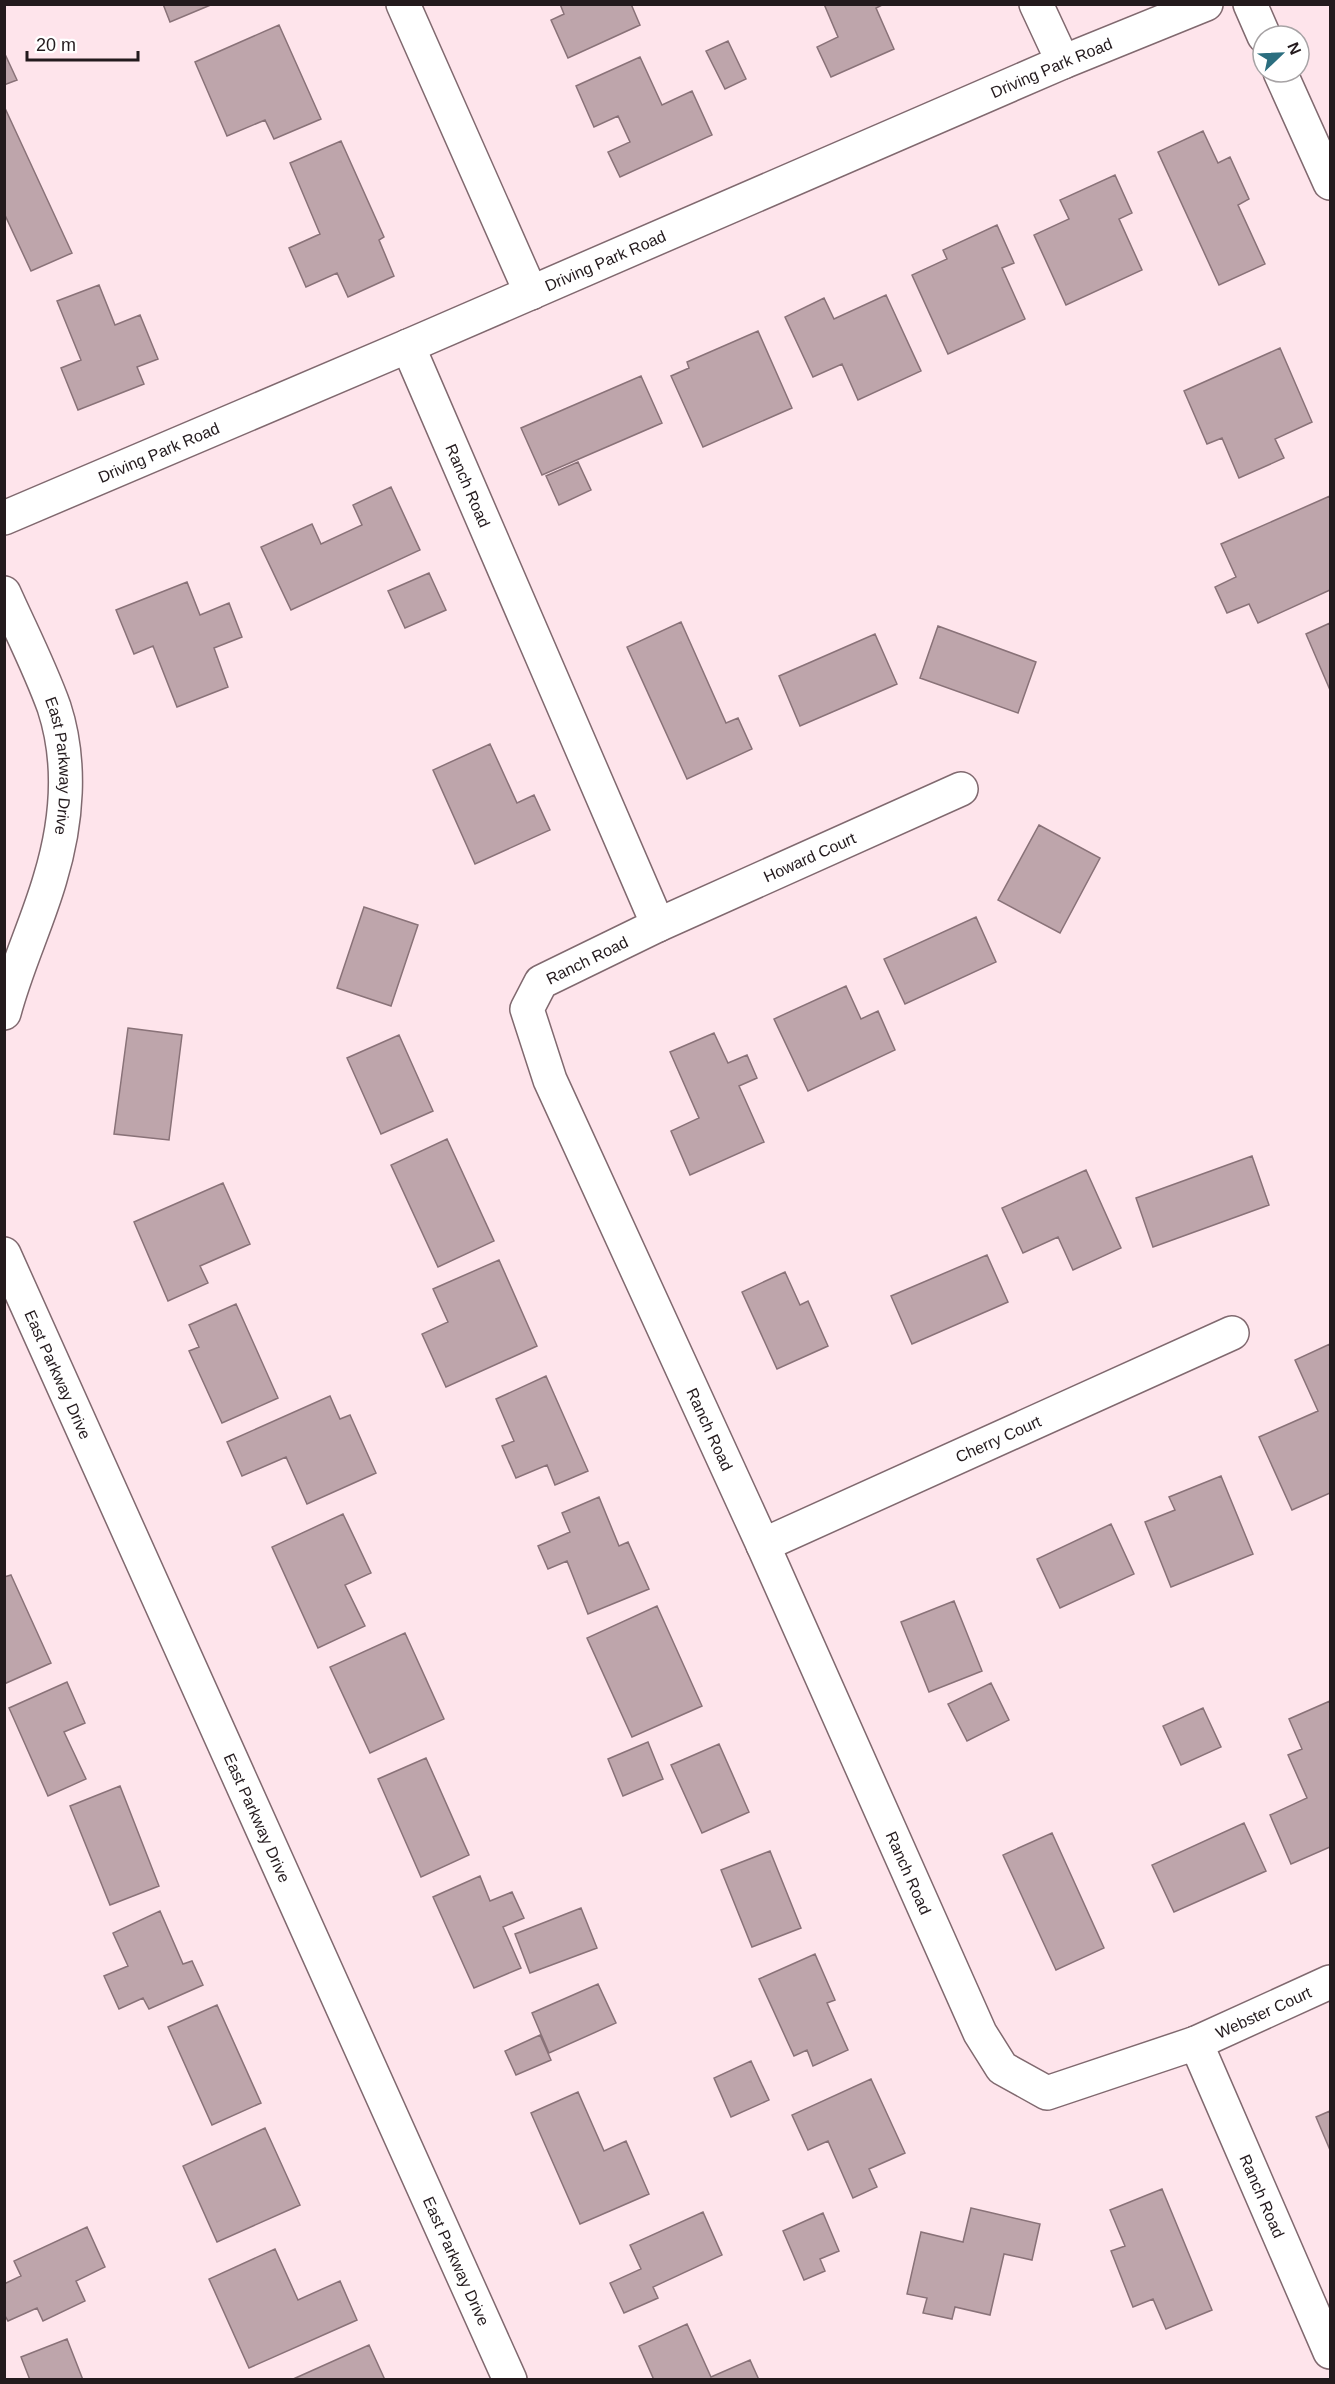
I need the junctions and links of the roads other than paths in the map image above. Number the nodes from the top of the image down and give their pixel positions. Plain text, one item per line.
1 (403, 4) edge
2 (1036, 4) edge
3 (1206, 4) edge
4 (1250, 4) edge
5 (1259, 24) edge
6 (1063, 62) junction
7 (1285, 84) edge
8 (1330, 183) edge
9 (531, 292) junction
10 (408, 346) junction
11 (4, 518) edge
12 (4, 593) edge
13 (961, 789) dead end
14 (658, 925) junction
15 (4, 1013) edge
16 (4, 1254) edge
17 (1232, 1333) dead end
18 (763, 1545) junction
19 (1330, 1982) edge
20 (1196, 2043) junction
21 (1330, 2352) edge
22 (510, 2379) edge

1 - 9 street
2 - 6 street
3 - 6 street, Driving Park Road
4 - 5 street
6 - 9 street, Driving Park Road
7 - 8 street
9 - 10 street, Driving Park Road
10 - 11 street, Driving Park Road
10 - 14 street, Ranch Road
12 - 15 street, East Parkway Drive
13 - 14 street, Howard Court
14 - 18 street, Ranch Road
16 - 22 street, East Parkway Drive
17 - 18 street, Cherry Court
18 - 20 street, Ranch Road
19 - 20 street, Webster Court
20 - 21 street, Ranch Road

